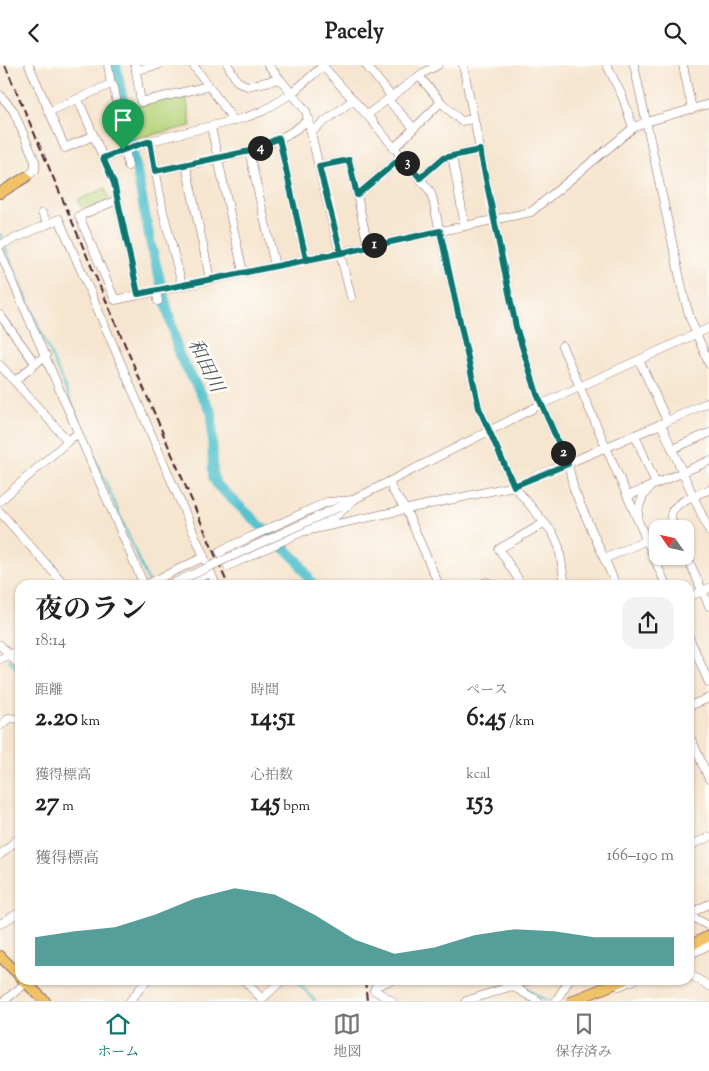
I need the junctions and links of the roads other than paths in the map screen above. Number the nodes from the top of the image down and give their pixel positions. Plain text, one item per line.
1 (29, 65) edge
2 (108, 65) edge
3 (158, 65) edge
4 (193, 65) edge
5 (228, 65) edge
6 (268, 65) edge
7 (323, 65) edge
8 (366, 65) edge
9 (438, 65) edge
10 (463, 65) edge
11 (607, 65) edge
12 (634, 65) edge
13 (683, 65) edge
14 (136, 67) edge
15 (419, 76) junction
16 (280, 79) junction
17 (111, 84) junction
18 (209, 87) junction
19 (291, 94) junction
20 (0, 95) edge
21 (640, 95) junction
22 (390, 98) junction
23 (623, 98) junction
24 (78, 99) junction
25 (353, 100) junction
26 (440, 102) junction
27 (709, 104) edge
28 (692, 109) junction
29 (48, 112) junction
30 (368, 115) junction
31 (308, 119) junction
32 (474, 119) junction
33 (234, 121) junction
34 (646, 121) junction
35 (211, 127) junction
36 (414, 128) junction
37 (633, 128) junction
38 (312, 131) junction
39 (93, 136) junction
40 (279, 138) junction
41 (150, 141) junction
42 (128, 148) junction
43 (394, 148) junction
44 (480, 150) junction
45 (250, 151) junction
46 (452, 156) junction
47 (402, 157) junction
48 (103, 158) junction
49 (218, 158) junction
50 (186, 165) junction
51 (128, 166) dead end
52 (319, 166) junction
53 (155, 171) junction
54 (26, 177) joint
55 (420, 178) junction
56 (0, 193) edge
57 (357, 195) junction
58 (117, 200) junction
59 (42, 213) dead end
60 (495, 220) junction
61 (48, 224) junction
62 (465, 226) junction
63 (440, 231) junction
64 (2, 244) edge
65 (368, 246) junction
66 (0, 252) edge
67 (341, 253) junction
68 (306, 259) junction
69 (275, 266) junction
70 (243, 272) junction
71 (210, 279) junction
72 (182, 285) junction
73 (159, 290) junction
74 (138, 294) junction
75 (351, 297) dead end
76 (158, 301) dead end
77 (0, 315) edge
78 (709, 327) edge
79 (696, 334) junction
80 (562, 346) dead end
81 (46, 355) junction
82 (639, 360) junction
83 (35, 363) junction
84 (709, 363) edge
85 (0, 365) edge
86 (15, 381) junction
87 (580, 387) junction
88 (709, 402) edge
89 (542, 405) junction
90 (664, 423) junction
91 (490, 431) junction
92 (78, 433) junction
93 (709, 433) edge
94 (635, 435) junction
95 (68, 441) junction
96 (607, 447) junction
97 (672, 449) junction
98 (709, 461) edge
99 (568, 464) junction
100 (682, 473) junction
101 (390, 482) junction
102 (653, 485) junction
103 (514, 486) junction
104 (709, 489) edge
105 (628, 496) junction
106 (693, 496) junction
107 (354, 500) junction
108 (0, 501) edge
109 (406, 510) junction
110 (0, 512) edge
111 (672, 520) edge
112 (707, 520) edge
113 (638, 521) junction
114 (544, 523) junction
115 (305, 531) junction
116 (709, 531) edge
117 (647, 540) junction
118 (204, 557) junction
119 (604, 559) junction
120 (692, 565) edge
121 (171, 573) junction
122 (210, 573) junction
123 (61, 580) edge
124 (145, 580) edge
125 (156, 580) edge
126 (174, 580) edge
127 (181, 580) edge
128 (196, 580) edge
129 (214, 580) edge
130 (437, 580) edge
131 (517, 580) edge
132 (564, 580) edge
133 (614, 580) edge
134 (664, 580) edge
135 (706, 590) edge
136 (694, 595) edge
137 (709, 606) edge
138 (0, 645) edge
139 (694, 648) edge
140 (4, 658) edge
141 (708, 680) edge
142 (709, 698) edge
143 (694, 705) edge
144 (15, 719) edge
145 (1, 724) edge
146 (694, 745) edge
147 (709, 779) edge
148 (709, 837) edge
149 (15, 842) edge
150 (694, 844) edge
151 (0, 855) edge
152 (709, 904) edge
153 (15, 915) edge
154 (694, 915) edge
155 (694, 917) edge
156 (0, 924) edge
157 (709, 926) edge
158 (709, 936) edge
159 (709, 940) edge
160 (694, 945) edge
161 (709, 945) edge
162 (694, 946) edge
163 (694, 952) edge
164 (0, 956) edge
165 (15, 972) edge
166 (694, 977) edge
167 (18, 985) edge
168 (28, 985) edge
169 (143, 985) edge
170 (248, 985) edge
171 (277, 985) edge
172 (374, 985) edge
173 (379, 985) edge
174 (516, 985) edge
175 (566, 985) edge
176 (602, 985) edge
177 (612, 985) edge
178 (621, 985) edge
179 (513, 986) junction
180 (709, 986) edge
181 (374, 990) junction
182 (261, 1000) edge
183 (4, 1001) edge
184 (45, 1001) edge
185 (130, 1001) edge
186 (392, 1001) edge
187 (466, 1001) edge
188 (538, 1001) edge
189 (556, 1001) edge
190 (564, 1001) edge
191 (572, 1001) edge
192 (580, 1001) edge

1 - 29 street
2 - 17 street
3 - 14 street
4 - 18 street
5 - 16 street
6 - 16 street
7 - 19 street
7 - 25 street
8 - 22 street
9 - 15 street
10 - 32 street
11 - 23 street
12 - 21 street
13 - 28 street
14 - 18 street
15 - 22 street
15 - 26 street
16 - 19 street
17 - 24 street
17 - 42 street
18 - 33 street
19 - 31 street
19 - 33 street
20 - 54 street
21 - 23 street
21 - 34 street
22 - 30 street
22 - 36 street
23 - 37 street
24 - 29 street
24 - 39 street
25 - 30 street
25 - 38 street
26 - 32 street
26 - 36 street
27 - 28 street
28 - 34 street
29 - 39 street
30 - 43 street
31 - 38 street
31 - 40 street
32 - 44 street
33 - 35 street
34 - 37 street
34 - 79 street
35 - 41 street
35 - 49 street
36 - 43 street
37 - 60 street
38 - 52 street
39 - 48 street
40 - 45 street
40 - 68 street
41 - 42 street
41 - 53 street
42 - 48 street
42 - 51 street
43 - 47 street
44 - 46 street
44 - 60 street
45 - 49 street
45 - 69 street
46 - 55 street
46 - 62 street
47 - 55 street
47 - 57 street
48 - 58 street
49 - 50 street
49 - 70 street
50 - 53 street
50 - 71 street
52 - 57 street
52 - 67 street
53 - 72 street
54 - 56 main road
55 - 63 street
57 - 65 street
58 - 74 street
58 - 74 street
59 - 61 street
60 - 62 street
60 - 89 street
61 - 64 street
61 - 118 street
62 - 63 street
63 - 65 street
63 - 91 street
65 - 67 street
66 - 81 street
67 - 68 street
67 - 75 street
68 - 69 street
69 - 70 street
70 - 71 street
71 - 72 street
72 - 73 street
73 - 74 street
73 - 76 street
77 - 83 street
78 - 79 street
79 - 82 street
79 - 84 street
80 - 87 street
81 - 83 street
81 - 92 street
82 - 87 street
82 - 90 street
83 - 86 street
85 - 86 street
86 - 95 street
87 - 89 street
87 - 96 street
88 - 90 street
89 - 91 street
89 - 99 street
90 - 94 street
90 - 97 street
91 - 101 street
91 - 103 street
92 - 95 street
92 - 124 street
93 - 97 street
94 - 96 street
94 - 102 street
95 - 108 street
96 - 99 street
96 - 105 street
97 - 100 street
98 - 100 street
99 - 103 street
99 - 119 street
100 - 102 street
100 - 106 street
101 - 107 street
101 - 109 street
102 - 105 street
102 - 113 street
103 - 109 street
103 - 114 street
104 - 106 street
105 - 113 street
106 - 111 street
106 - 112 street
107 - 115 street
107 - 115 street
107 - 127 street, bridge
109 - 115 street
109 - 130 street
110 - 123 street
112 - 116 street
113 - 117 street
114 - 131 street
114 - 132 street
117 - 119 street
117 - 134 street
118 - 121 street
118 - 122 street
119 - 133 street
120 - 135 street
121 - 125 street
121 - 126 street
122 - 128 street
122 - 129 street
135 - 136 street
135 - 137 street
138 - 140 street
139 - 141 street
142 - 143 street
144 - 145 street
146 - 147 street
148 - 150 street
149 - 151 street
152 - 154 street
153 - 156 street
155 - 157 street
158 - 160 main road
159 - 162 main road
161 - 163 street
164 - 165 main road
166 - 180 street
167 - 183 street
168 - 184 main road
169 - 185 street
170 - 182 street
171 - 182 street
172 - 181 street
173 - 181 street
174 - 179 street
175 - 189 street
176 - 190 main road
177 - 191 main road
178 - 192 street
179 - 187 street
179 - 188 street
181 - 186 street

